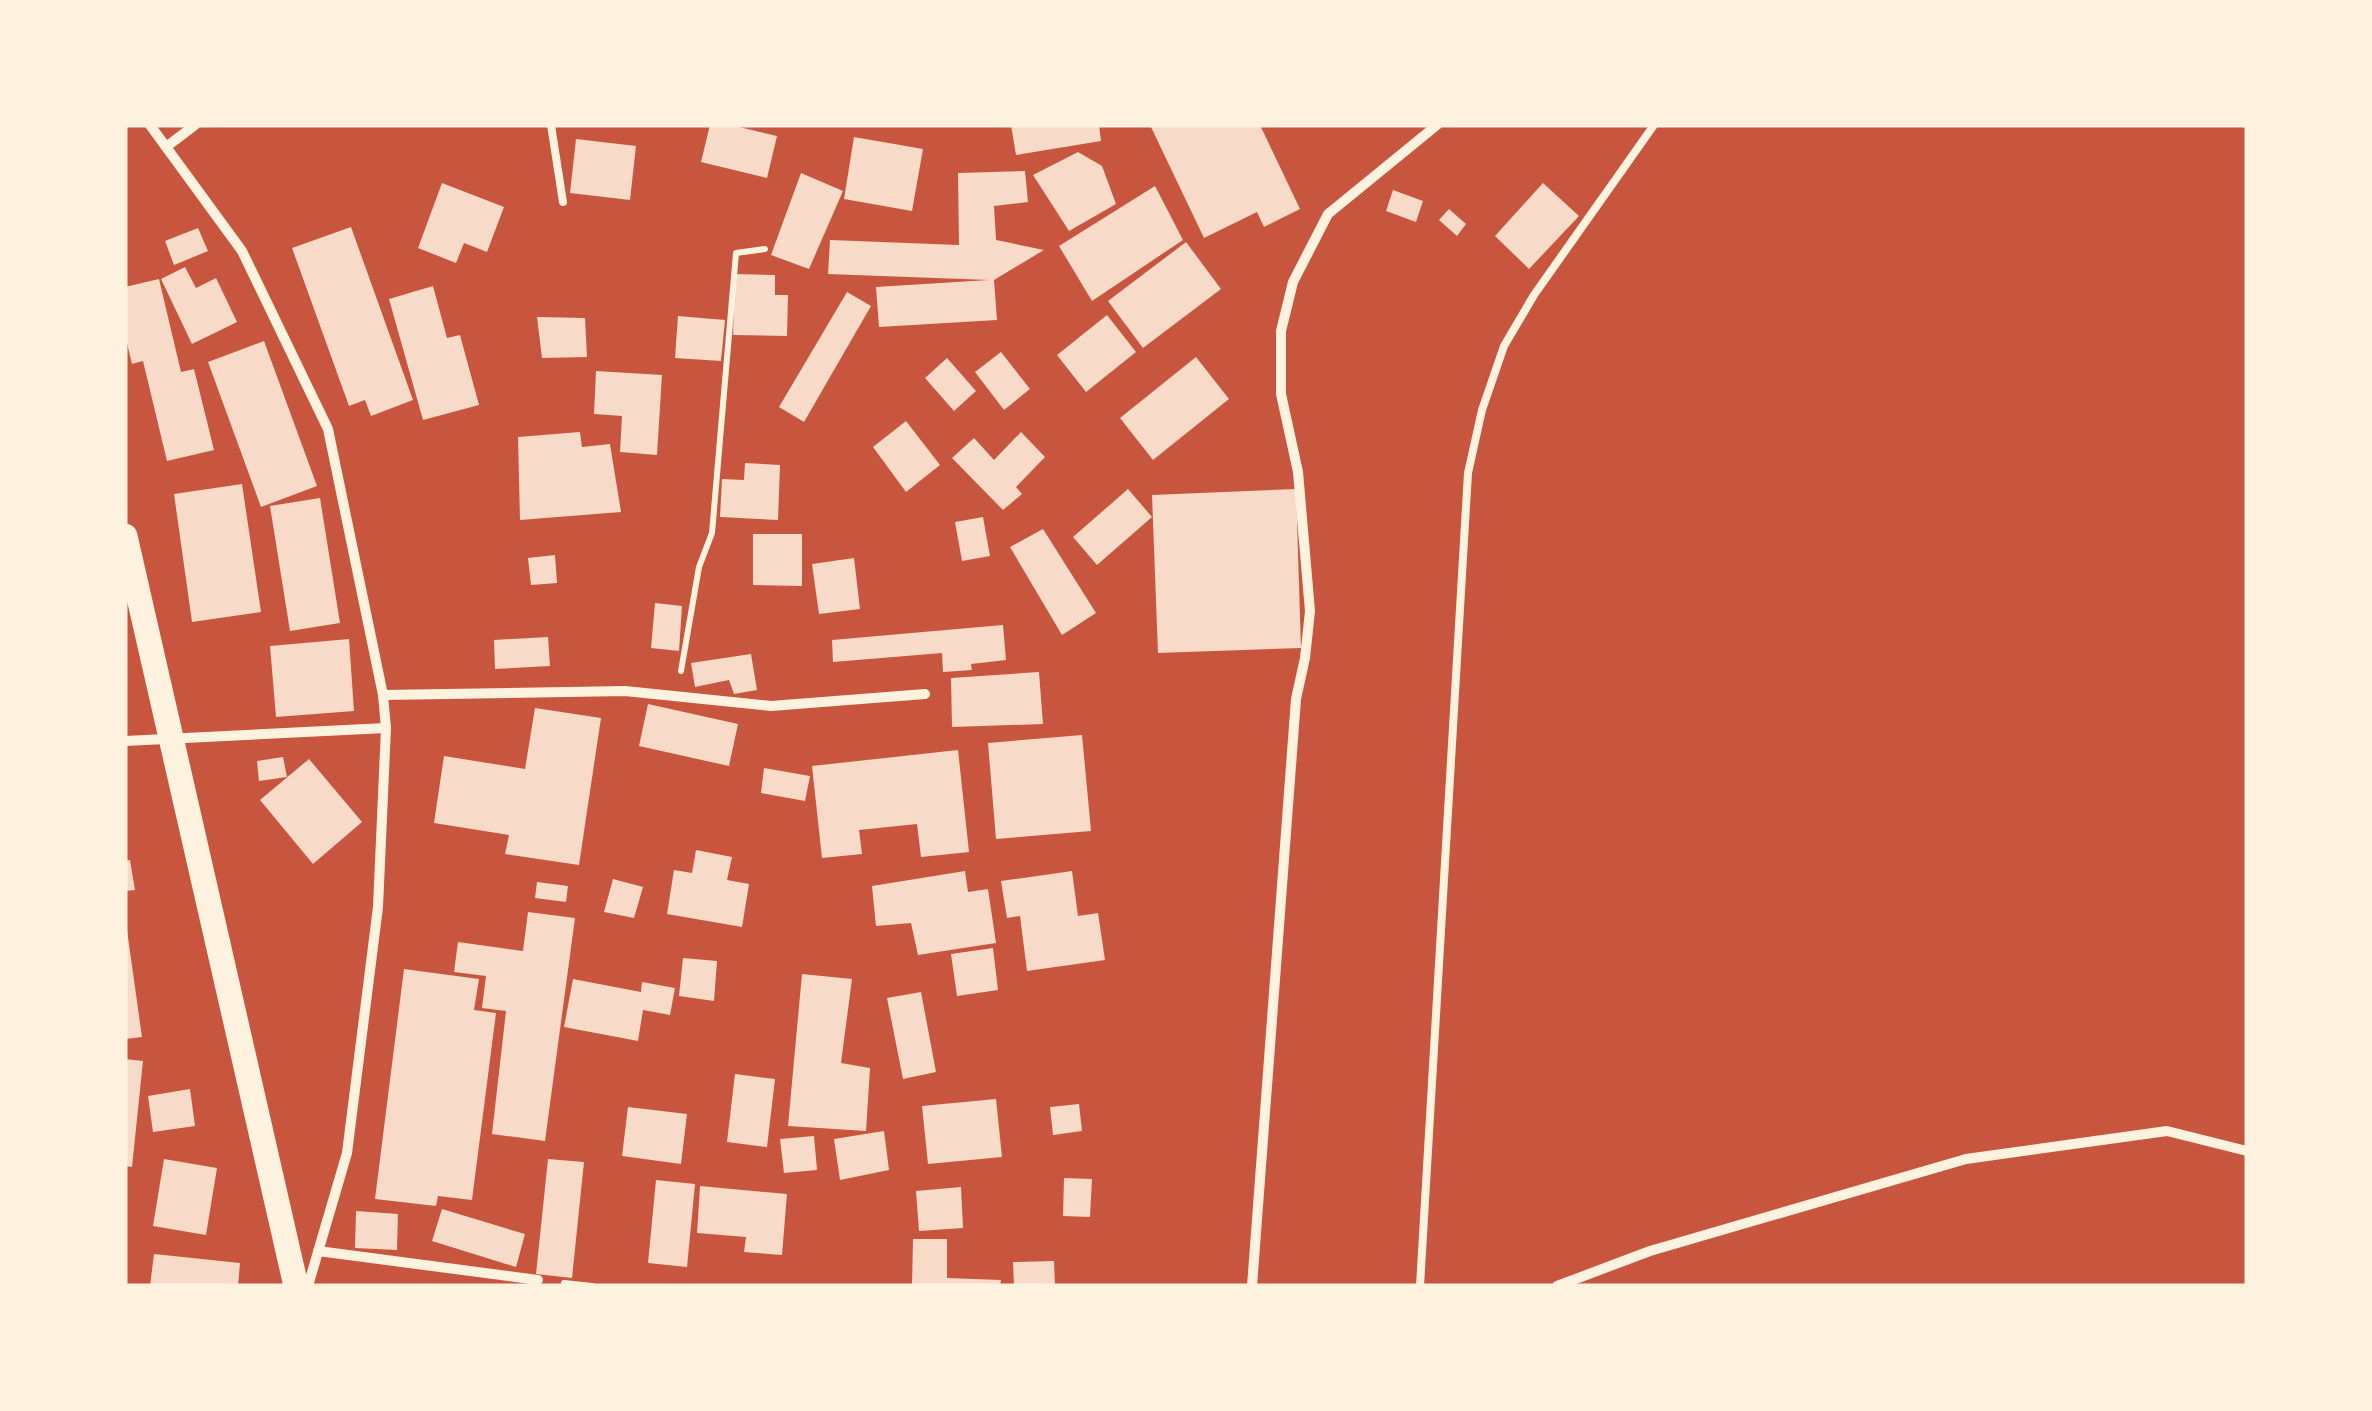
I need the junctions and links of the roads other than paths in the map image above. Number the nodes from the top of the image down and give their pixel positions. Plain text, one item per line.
1 (150, 125) edge
2 (195, 125) edge
3 (551, 125) edge
4 (1437, 125) edge
5 (1654, 125) edge
6 (166, 147) junction
7 (563, 202) dead end
8 (125, 536) edge
9 (925, 694) dead end
10 (382, 695) junction
11 (386, 728) junction
12 (171, 738) junction
13 (125, 741) edge
14 (2247, 1152) edge
15 (318, 1251) junction
16 (538, 1280) dead end
17 (296, 1286) edge
18 (308, 1286) edge
19 (1252, 1286) edge
20 (1420, 1286) edge
21 (1557, 1286) edge

1 - 6 street
2 - 6 street
3 - 7 lane
4 - 19 street
5 - 20 lane
6 - 10 street
8 - 12 main road
9 - 10 street
10 - 11 street
11 - 12 street
11 - 15 street
12 - 13 street
12 - 17 main road
14 - 21 street
15 - 16 street
15 - 18 street

